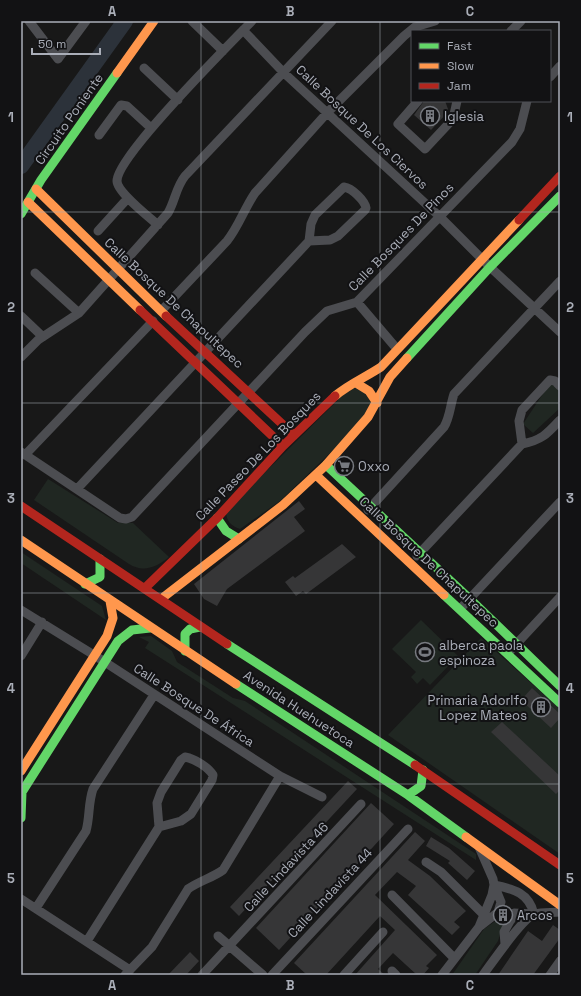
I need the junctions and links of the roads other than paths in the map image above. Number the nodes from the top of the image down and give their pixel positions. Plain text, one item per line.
1 (29, 21) edge
2 (86, 21) edge
3 (154, 21) edge
4 (192, 21) edge
5 (252, 21) edge
6 (332, 21) edge
7 (434, 21) edge
8 (521, 21) edge
9 (243, 30) junction
10 (411, 30) edge
11 (411, 30) edge
12 (512, 30) edge
13 (222, 51) junction
14 (560, 66) edge
15 (144, 68) dead end
16 (284, 72) junction
17 (551, 76) edge
18 (178, 100) junction
19 (417, 102) edge
20 (457, 102) edge
21 (527, 102) edge
22 (327, 113) junction
23 (151, 128) junction
24 (99, 135) dead end
25 (560, 176) edge
26 (36, 189) junction
27 (560, 196) edge
28 (128, 198) junction
29 (28, 202) junction
30 (21, 214) edge
31 (439, 216) junction
32 (158, 225) junction
33 (98, 231) dead end
34 (309, 241) junction
35 (481, 259) junction
36 (490, 267) junction
37 (118, 269) junction
38 (35, 273) dead end
39 (109, 280) junction
40 (560, 281) edge
41 (357, 302) junction
42 (534, 307) junction
43 (161, 311) junction
44 (79, 313) junction
45 (21, 316) edge
46 (153, 321) junction
47 (560, 332) edge
48 (43, 337) junction
49 (397, 349) junction
50 (206, 351) junction
51 (21, 357) edge
52 (195, 361) junction
53 (356, 383) junction
54 (560, 386) edge
55 (249, 392) junction
56 (238, 403) junction
57 (377, 403) junction
58 (560, 420) edge
59 (294, 435) junction
60 (522, 444) junction
61 (283, 446) junction
62 (23, 453) edge
63 (326, 465) junction
64 (316, 475) junction
65 (77, 488) junction
66 (560, 502) edge
67 (21, 506) edge
68 (372, 507) junction
69 (362, 517) junction
70 (217, 518) junction
71 (239, 539) junction
72 (21, 540) edge
73 (420, 553) junction
74 (100, 559) junction
75 (411, 563) junction
76 (85, 584) junction
77 (145, 588) junction
78 (560, 597) edge
79 (162, 599) junction
80 (470, 599) junction
81 (110, 601) junction
82 (460, 609) junction
83 (21, 610) edge
84 (42, 622) junction
85 (200, 627) junction
86 (150, 628) junction
87 (516, 644) junction
88 (185, 651) junction
89 (508, 653) junction
90 (94, 655) junction
91 (21, 656) edge
92 (105, 662) junction
93 (560, 686) edge
94 (552, 695) junction
95 (154, 696) junction
96 (560, 703) edge
97 (423, 770) junction
98 (21, 771) edge
99 (280, 776) junction
100 (408, 795) junction
101 (322, 797) dead end
102 (361, 804) dead end
103 (21, 810) edge
104 (21, 818) edge
105 (159, 827) junction
106 (408, 829) dead end
107 (478, 846) junction
108 (426, 862) dead end
109 (560, 865) edge
110 (494, 886) junction
111 (392, 895) dead end
112 (21, 899) edge
113 (501, 902) junction
114 (560, 905) edge
115 (36, 908) junction
116 (560, 912) edge
117 (483, 914) junction
118 (534, 914) junction
119 (511, 918) junction
120 (479, 927) junction
121 (383, 932) dead end
122 (218, 936) dead end
123 (87, 941) junction
124 (505, 944) junction
125 (229, 947) junction
126 (454, 958) junction
127 (560, 961) edge
128 (127, 973) edge
129 (202, 975) edge
130 (263, 975) edge
131 (272, 975) edge
132 (344, 975) edge
133 (442, 975) edge
134 (484, 975) edge
135 (550, 975) edge

1 - 2 street
3 - 26 main road, Circuito Poniente
4 - 13 street
5 - 9 street
6 - 16 street
7 - 10 street
8 - 12 street
9 - 13 street
9 - 16 street, Calle Bosque De Los Ciervos
11 - 22 street
13 - 18 street
14 - 17 street
15 - 18 street
16 - 22 street, Calle Bosque De Los Ciervos
16 - 32 street
18 - 23 street
19 - 20 street
21 - 31 street, Calle Bosques De Pinos
22 - 31 street, Calle Bosque De Los Ciervos
22 - 43 street
23 - 24 street
23 - 28 street
25 - 35 main road, Calle Paseo De Los Bosques
26 - 29 main road, Circuito Poniente
26 - 37 main road, Calle Bosque De Chapultepec
27 - 36 main road
28 - 32 street
28 - 33 street
29 - 30 main road, Circuito Poniente
29 - 39 main road, Calle Bosque De Chapultepec
31 - 35 street, Calle Bosque De Los Ciervos
31 - 41 street, Calle Bosques De Pinos
32 - 37 street
34 - 34 street
34 - 50 street
35 - 36 street, Calle Bosque De Los Ciervos
35 - 49 main road, Calle Paseo De Los Bosques
36 - 42 street, Calle Bosque De Los Ciervos
36 - 57 main road
37 - 39 street
37 - 43 main road, Calle Bosque De Chapultepec
38 - 44 street
39 - 44 street
39 - 46 main road, Calle Bosque De Chapultepec
40 - 42 street
41 - 49 street
41 - 55 street, Calle Bosques De Pinos
42 - 47 street, Calle Bosque De Los Ciervos
42 - 68 street
43 - 50 main road, Calle Bosque De Chapultepec
44 - 48 street
45 - 48 street
46 - 52 main road, Calle Bosque De Chapultepec
46 - 62 street
48 - 51 street
49 - 53 main road, Calle Paseo De Los Bosques
50 - 52 street
50 - 55 main road, Calle Bosque De Chapultepec
52 - 56 main road, Calle Bosque De Chapultepec
52 - 65 street
53 - 57 main road
53 - 59 main road, Calle Paseo De Los Bosques
54 - 60 street
55 - 56 street, Calle Bosques De Pinos
55 - 59 main road, Calle Bosque De Chapultepec
56 - 61 main road, Calle Bosque De Chapultepec
56 - 65 street, Calle Bosques De Pinos
57 - 63 main road
58 - 60 street
59 - 61 main road, Calle Paseo De Los Bosques
60 - 73 street
61 - 70 main road, Calle Paseo De Los Bosques
62 - 65 street, Calle Bosques De Pinos
63 - 64 main road
63 - 68 main road, Calle Bosque De Chapultepec
64 - 69 main road, Calle Bosque De Chapultepec
64 - 71 main road
66 - 80 street
67 - 74 main road, Avenida Huehuetoca
68 - 69 street
68 - 73 main road, Calle Bosque De Chapultepec
69 - 75 main road, Calle Bosque De Chapultepec
70 - 71 main road
70 - 77 main road, Calle Paseo De Los Bosques
71 - 79 main road
72 - 76 main road, Avenida Huehuetoca
73 - 75 street
73 - 80 main road, Calle Bosque De Chapultepec
74 - 76 main road
74 - 77 main road, Avenida Huehuetoca
75 - 82 main road, Calle Bosque De Chapultepec
76 - 81 main road, Avenida Huehuetoca
77 - 79 main road, Avenida Huehuetoca
78 - 87 street
79 - 85 main road, Avenida Huehuetoca
80 - 82 street
80 - 87 main road, Calle Bosque De Chapultepec
81 - 86 main road, Avenida Huehuetoca
81 - 90 main road
82 - 89 main road, Calle Bosque De Chapultepec
83 - 84 street, Calle Bosque De África
84 - 90 street, Calle Bosque De África
84 - 91 street
85 - 88 main road
85 - 97 main road, Avenida Huehuetoca
86 - 88 main road, Avenida Huehuetoca
86 - 92 main road
87 - 89 street
87 - 93 main road, Calle Bosque De Chapultepec
88 - 100 main road, Avenida Huehuetoca
89 - 94 main road, Calle Bosque De Chapultepec
90 - 92 street, Calle Bosque De África
90 - 98 main road
92 - 95 street, Calle Bosque De África
92 - 103 main road
93 - 94 street
94 - 96 main road, Calle Bosque De Chapultepec
95 - 99 street, Calle Bosque De África
95 - 115 street
97 - 100 main road
97 - 109 main road, Avenida Huehuetoca
99 - 101 street, Calle Bosque De África
99 - 128 street
100 - 107 main road, Avenida Huehuetoca
102 - 125 street, Calle Lindavista 46
103 - 104 main road
105 - 105 street
105 - 123 street
106 - 131 street, Calle Lindavista 44
107 - 110 street
107 - 114 main road, Avenida Huehuetoca
108 - 117 street
110 - 113 street
110 - 117 street
110 - 118 street
111 - 126 street
112 - 115 street
113 - 119 street
113 - 120 street
115 - 123 street
116 - 118 street
117 - 120 street
118 - 119 street
118 - 124 street
119 - 124 street
120 - 126 street
121 - 132 street
122 - 125 street
123 - 128 street
124 - 134 street
125 - 129 street, Calle Lindavista 46
125 - 130 street
126 - 133 street
127 - 135 street

